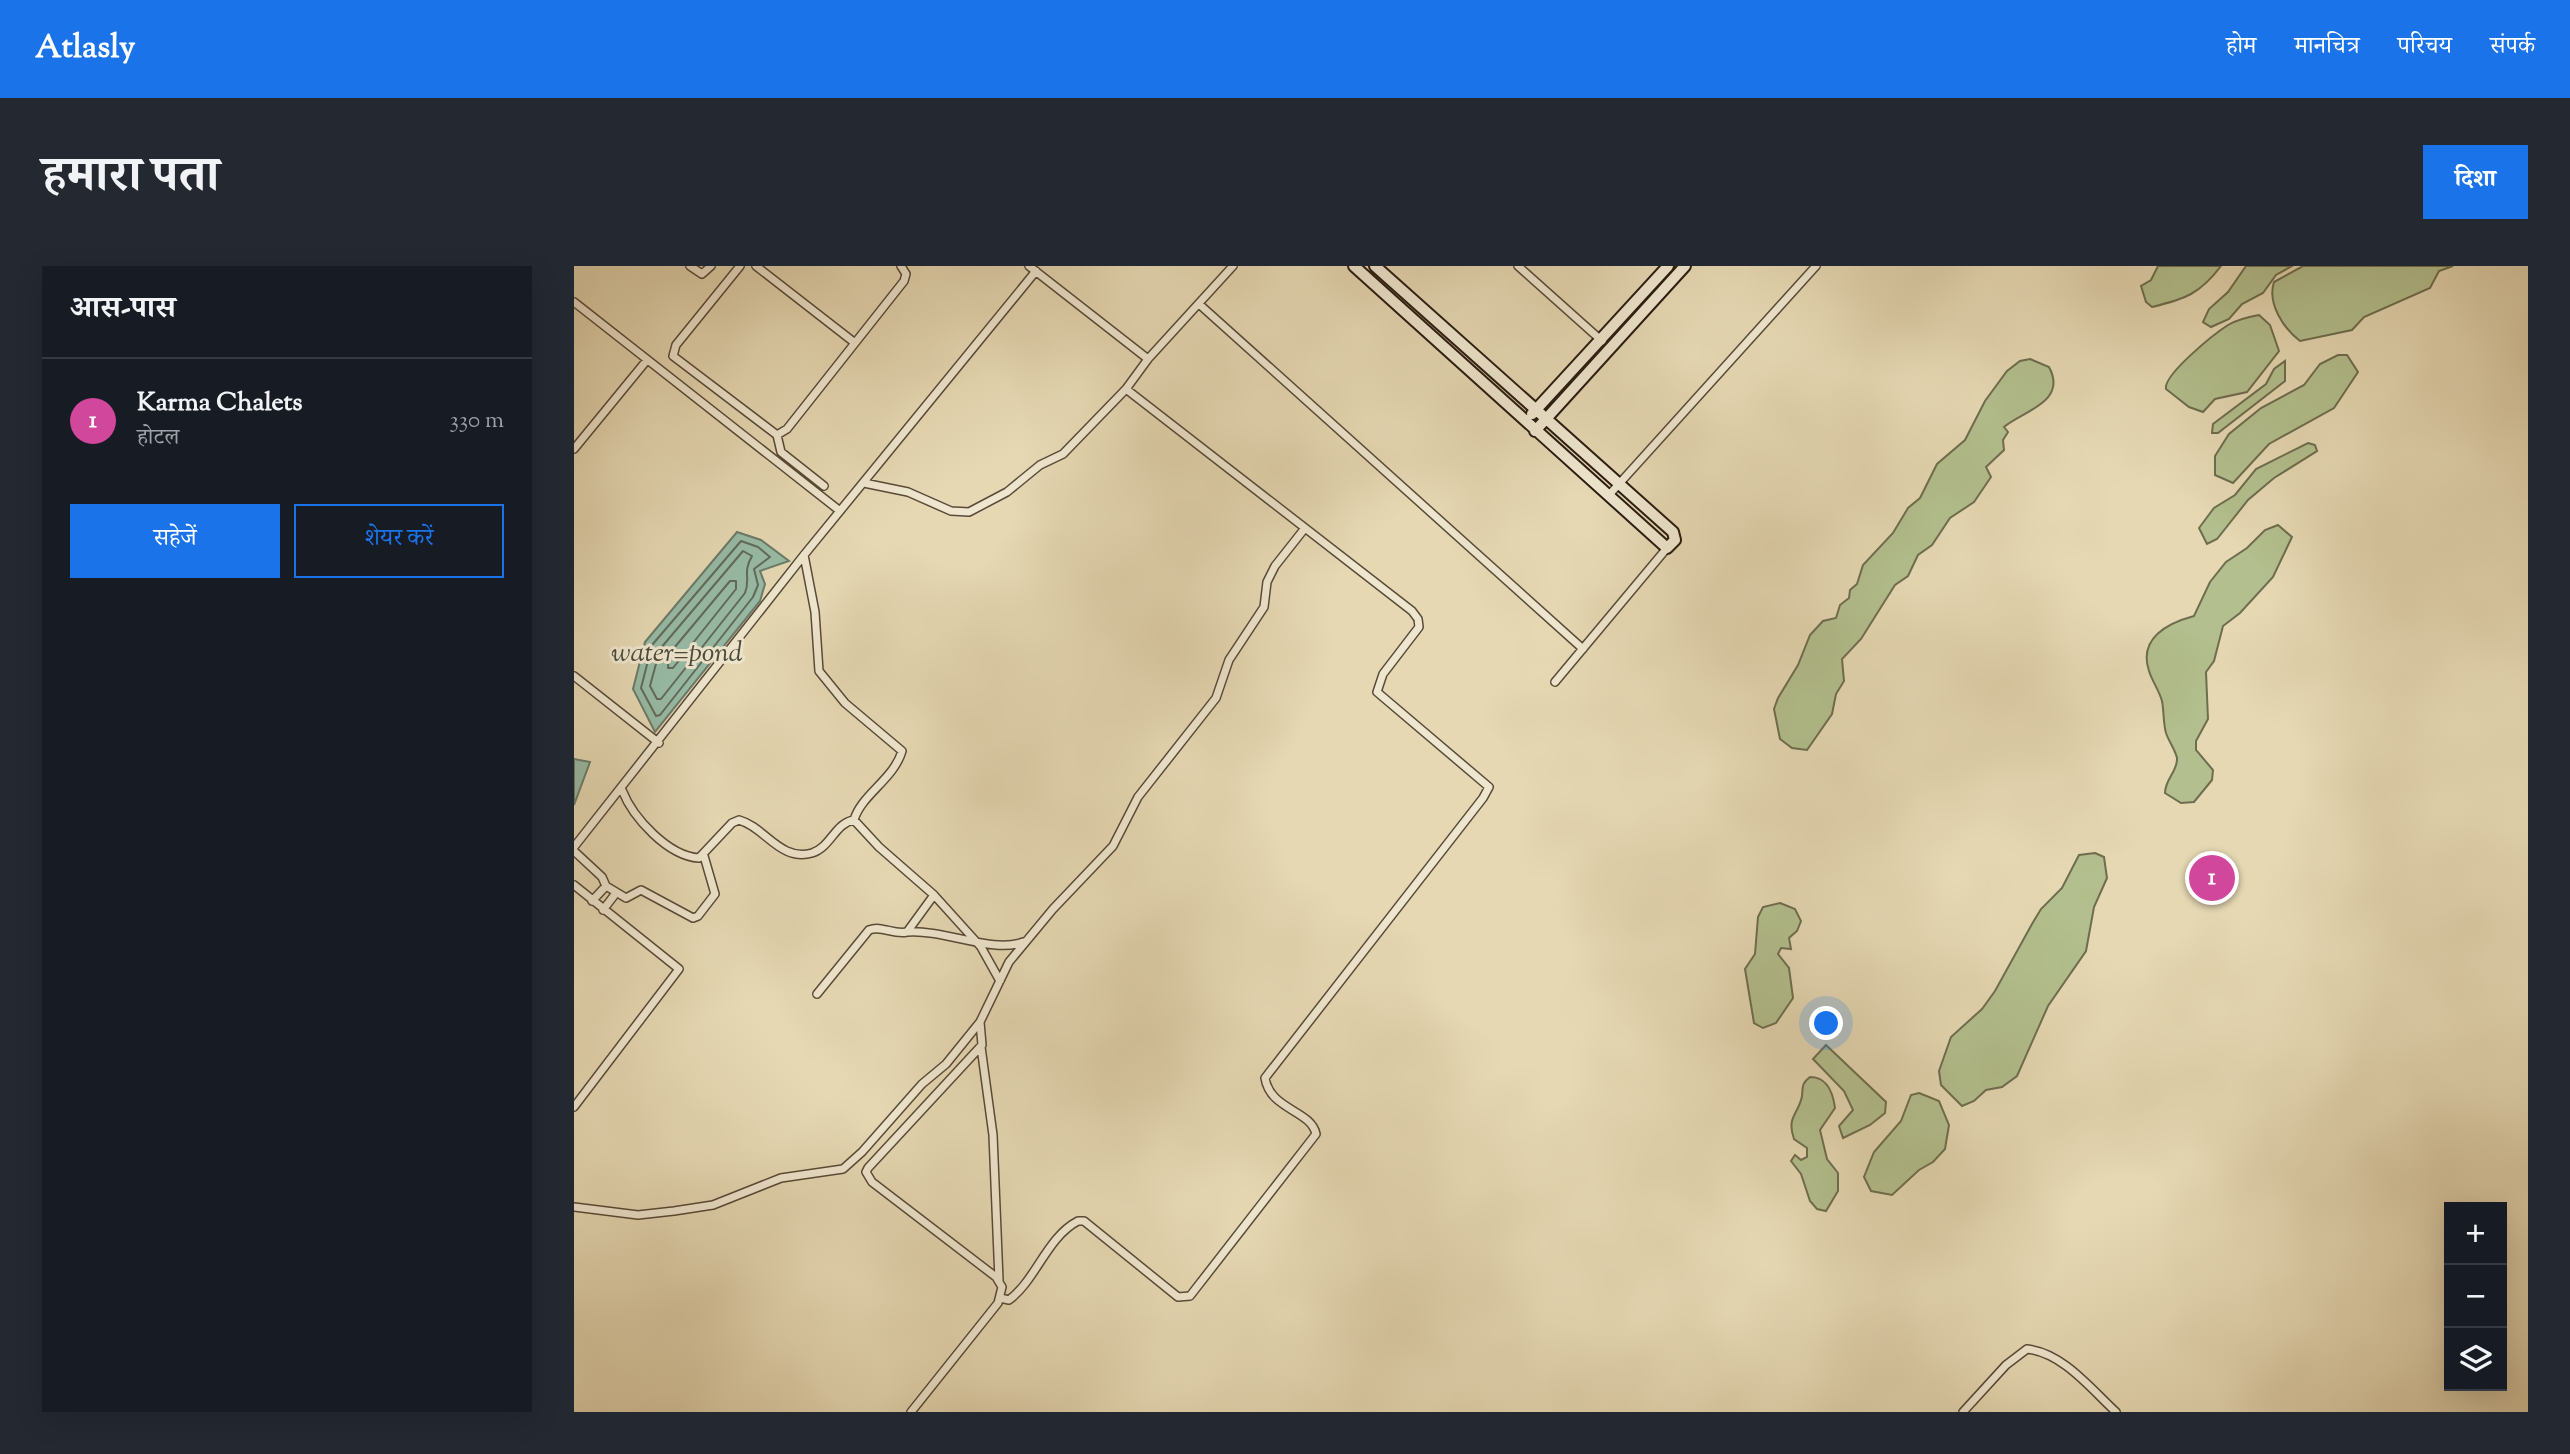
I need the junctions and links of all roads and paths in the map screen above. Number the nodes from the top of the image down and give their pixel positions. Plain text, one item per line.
1 (690, 266) edge
2 (711, 266) edge
3 (740, 266) edge
4 (756, 266) edge
5 (901, 266) edge
6 (1029, 266) edge
7 (1234, 266) edge
8 (1354, 266) edge
9 (1375, 266) edge
10 (1518, 266) edge
11 (1685, 266) edge
12 (1816, 266) edge
13 (1662, 268) edge
14 (1036, 271) junction
15 (574, 302) edge
16 (1199, 304) junction
17 (1602, 341) junction
18 (855, 343) junction
19 (1148, 359) junction
20 (647, 360) junction
21 (1126, 389) junction
22 (1536, 409) junction
23 (1546, 418) junction
24 (1525, 421) junction
25 (1535, 431) junction
26 (777, 435) junction
27 (574, 449) edge
28 (864, 483) junction
29 (1621, 485) junction
30 (824, 486) dead end
31 (1609, 495) junction
32 (841, 511) junction
33 (1305, 528) junction
34 (1667, 548) junction
35 (804, 555) junction
36 (1583, 649) junction
37 (574, 676) edge
38 (1555, 681) dead end
39 (659, 743) junction
40 (622, 790) junction
41 (854, 820) junction
42 (574, 849) edge
43 (704, 856) junction
44 (574, 885) edge
45 (606, 887) junction
46 (616, 893) junction
47 (934, 895) junction
48 (592, 901) junction
49 (603, 909) junction
50 (907, 932) junction
51 (978, 942) junction
52 (1024, 942) junction
53 (1000, 981) junction
54 (817, 994) dead end
55 (980, 1022) junction
56 (981, 1047) junction
57 (574, 1092) edge
58 (581, 1098) junction
59 (574, 1107) edge
60 (574, 1207) edge
61 (999, 1280) junction
62 (1000, 1298) junction
63 (911, 1412) edge
64 (1963, 1412) edge
65 (2116, 1412) edge

1 - 2 street
3 - 26 street
4 - 18 street
5 - 18 street
6 - 14 street
7 - 16 street
8 - 24 street
9 - 22 street
10 - 17 street
11 - 23 street
12 - 29 street
13 - 17 street
14 - 19 street
14 - 28 street
15 - 20 street
16 - 19 street
16 - 36 street
17 - 22 street
18 - 26 street
19 - 21 street
20 - 27 street
20 - 32 street
21 - 28 street
21 - 33 street
22 - 23 street
22 - 24 street
23 - 25 street
23 - 29 street
24 - 25 street
25 - 31 street
26 - 30 street
28 - 32 street
29 - 31 street
29 - 34 street
31 - 34 street
32 - 35 street
33 - 52 street
33 - 62 street
34 - 36 street
35 - 39 street
35 - 41 street
36 - 38 street
37 - 39 street
39 - 40 street
40 - 42 street
40 - 43 street
41 - 43 street
41 - 47 street
42 - 45 street
43 - 46 street
44 - 48 street
45 - 46 street
45 - 48 street
46 - 49 street
47 - 50 street
47 - 51 street
48 - 49 street
49 - 58 street
50 - 51 street
50 - 54 street
51 - 52 street
51 - 53 street
52 - 53 street
53 - 55 street
55 - 56 street
55 - 60 street
56 - 61 street
56 - 61 street
57 - 58 street
58 - 59 street
61 - 62 street
62 - 63 street
64 - 65 street

